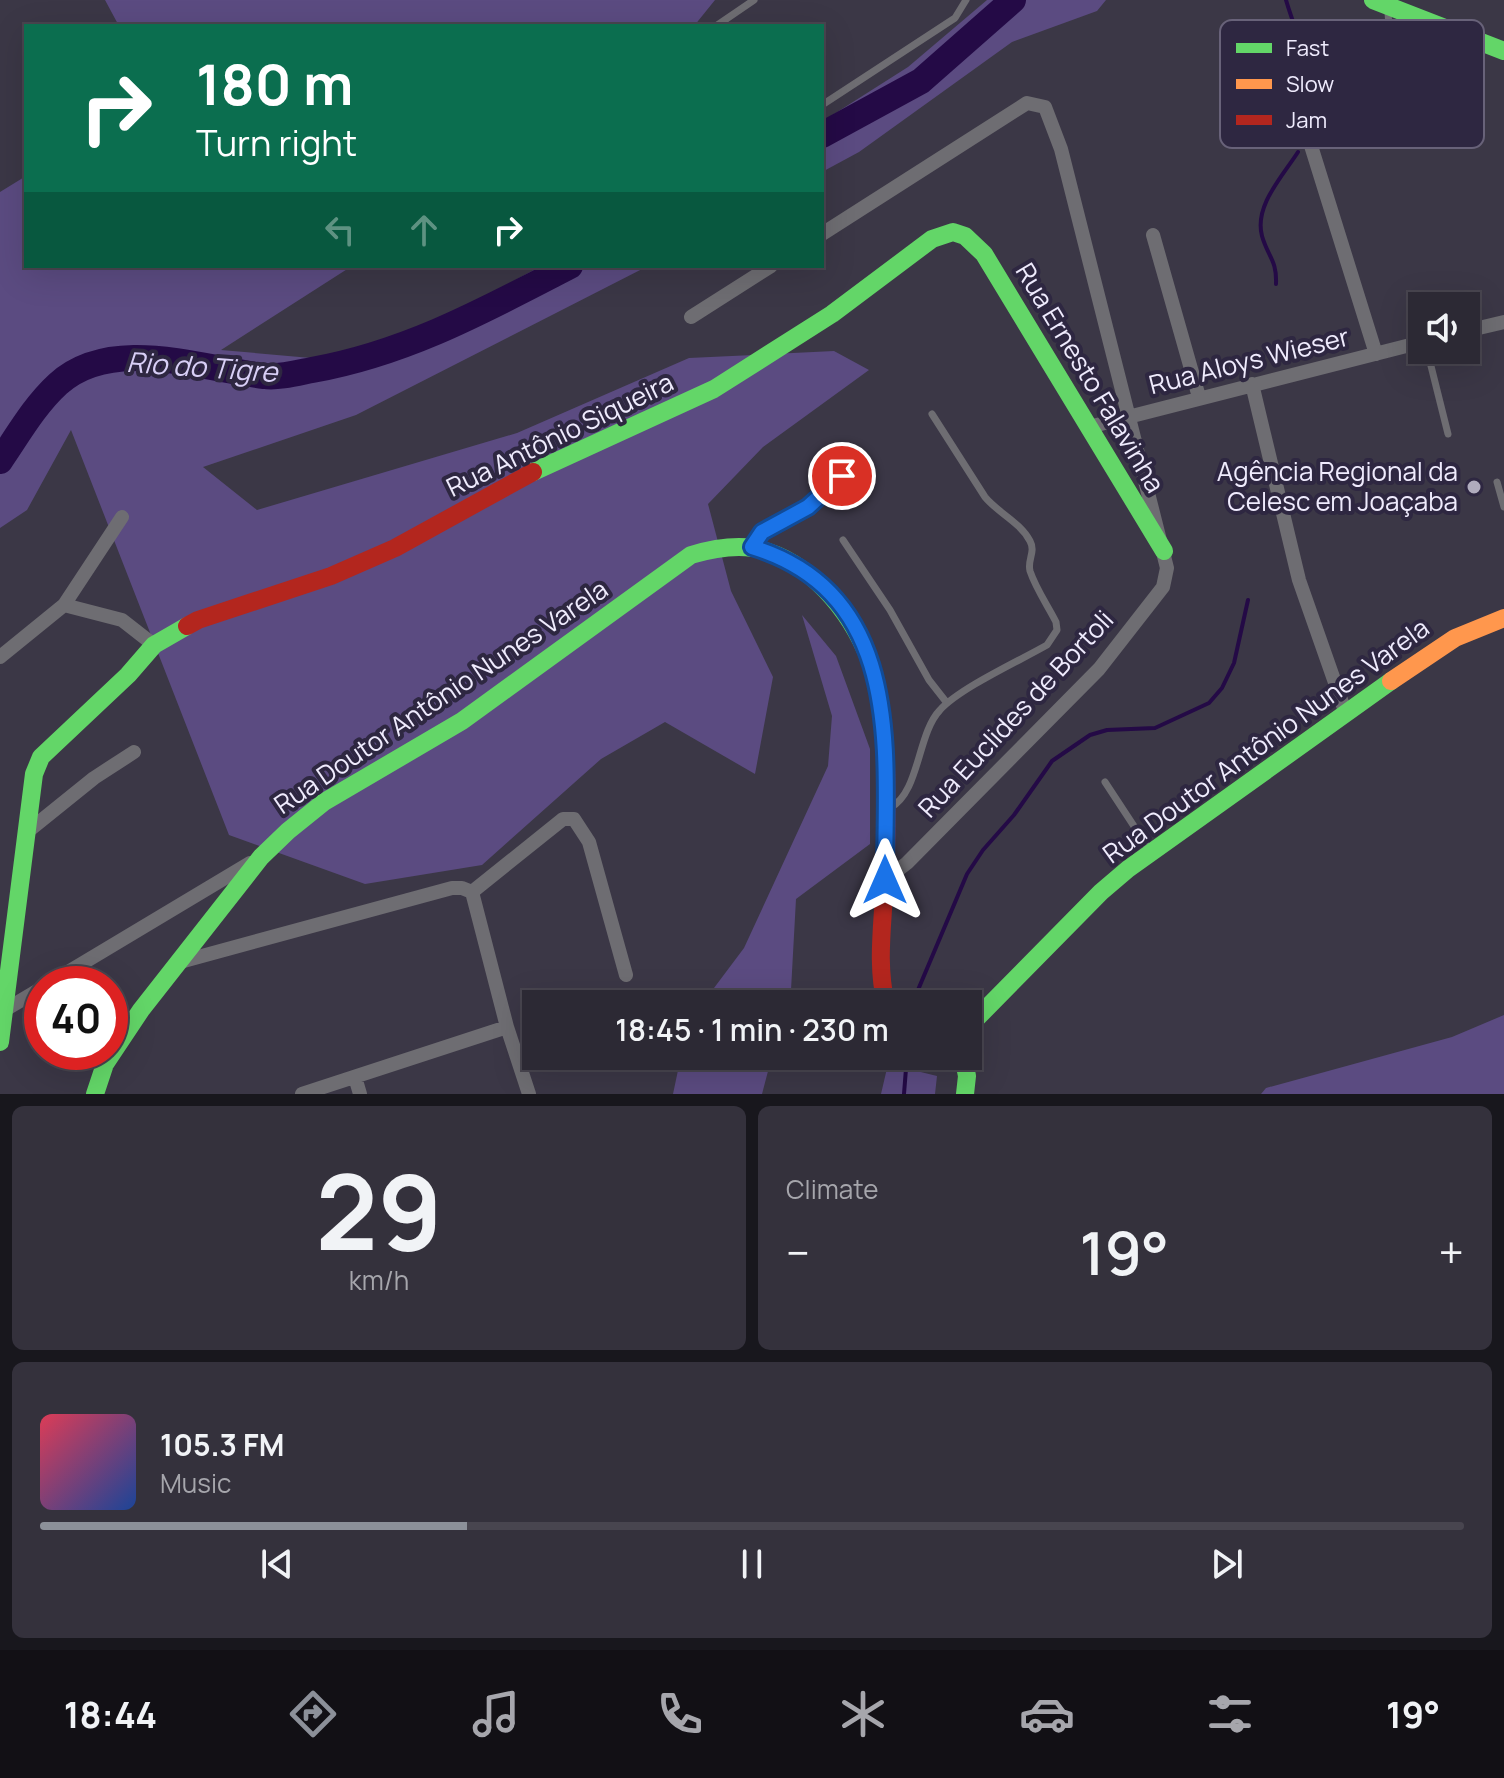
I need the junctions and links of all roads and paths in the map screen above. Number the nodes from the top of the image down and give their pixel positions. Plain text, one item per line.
1 (754, 0) edge
2 (966, 0) edge
3 (1380, 3) edge
4 (1424, 20) edge
5 (719, 24) edge
6 (1484, 43) edge
7 (1504, 51) edge
8 (824, 104) edge
9 (1312, 148) edge
10 (824, 233) edge
11 (1153, 235) dead end
12 (965, 236) joint
13 (768, 268) edge
14 (691, 317) dead end
15 (1504, 322) edge
16 (1480, 328) edge
17 (1408, 346) edge
18 (1376, 354) junction
19 (1430, 364) edge
20 (1252, 384) junction
21 (1199, 397) junction
22 (932, 414) dead end
23 (1128, 416) junction
24 (1089, 427) junction
25 (1448, 434) dead end
26 (856, 462) dead end
27 (1497, 482) dead end
28 (1504, 507) edge
29 (122, 517) dead end
30 (843, 540) dead end
31 (752, 547) junction
32 (1164, 551) junction
33 (64, 605) junction
34 (1504, 618) edge
35 (154, 645) junction
36 (0, 657) edge
37 (947, 703) junction
38 (1346, 714) junction
39 (134, 752) dead end
40 (1105, 782) dead end
41 (885, 811) junction
42 (27, 832) junction
43 (1151, 851) junction
44 (261, 857) junction
45 (885, 880) junction
46 (472, 892) junction
47 (180, 962) junction
48 (78, 966) edge
49 (626, 975) dead end
50 (882, 990) edge
51 (24, 999) edge
52 (3, 1011) junction
53 (982, 1013) edge
54 (507, 1027) junction
55 (0, 1042) edge
56 (966, 1070) edge
57 (355, 1077) junction
58 (95, 1094) edge
59 (302, 1094) edge
60 (360, 1094) edge
61 (529, 1094) edge
62 (965, 1094) edge

1 - 5 lane
2 - 8 lane
3 - 4 street
6 - 7 street
9 - 18 street
10 - 23 street, Rua Euclides de Bortoli
11 - 21 street
12 - 24 street, Rua Ernesto Falavinha
12 - 35 street, Rua Antônio Siqueira
13 - 14 street
15 - 16 street
17 - 18 street, Rua Aloys Wieser
18 - 20 street, Rua Aloys Wieser
19 - 25 lane
20 - 21 street, Rua Aloys Wieser
20 - 38 street
21 - 23 street, Rua Aloys Wieser
22 - 37 lane
23 - 24 street, Rua Aloys Wieser
23 - 32 street, Rua Euclides de Bortoli
24 - 32 street, Rua Ernesto Falavinha
26 - 31 lane
27 - 28 lane
29 - 33 street
30 - 37 lane
31 - 41 street, Rua Doutor Antônio Nunes Varela
31 - 44 street, Rua Doutor Antônio Nunes Varela
32 - 45 street, Rua Euclides de Bortoli
33 - 35 street
33 - 36 street
34 - 38 street, Rua Doutor Antônio Nunes Varela
35 - 42 street, Rua Antônio Siqueira
37 - 41 lane
38 - 43 street, Rua Doutor Antônio Nunes Varela
39 - 42 street
40 - 43 lane
41 - 45 street, Rua Doutor Antônio Nunes Varela
42 - 52 street, Rua Antônio Siqueira
43 - 53 street, Rua Doutor Antônio Nunes Varela
44 - 47 street, Rua Doutor Antônio Nunes Varela
44 - 48 street
45 - 50 street, Rua Doutor Antônio Nunes Varela
46 - 47 street
46 - 49 street
46 - 54 street
47 - 58 street, Rua Doutor Antônio Nunes Varela
51 - 52 street
52 - 55 street, Rua Antônio Siqueira
54 - 57 street
54 - 61 street
56 - 62 street
57 - 59 street
57 - 60 street

